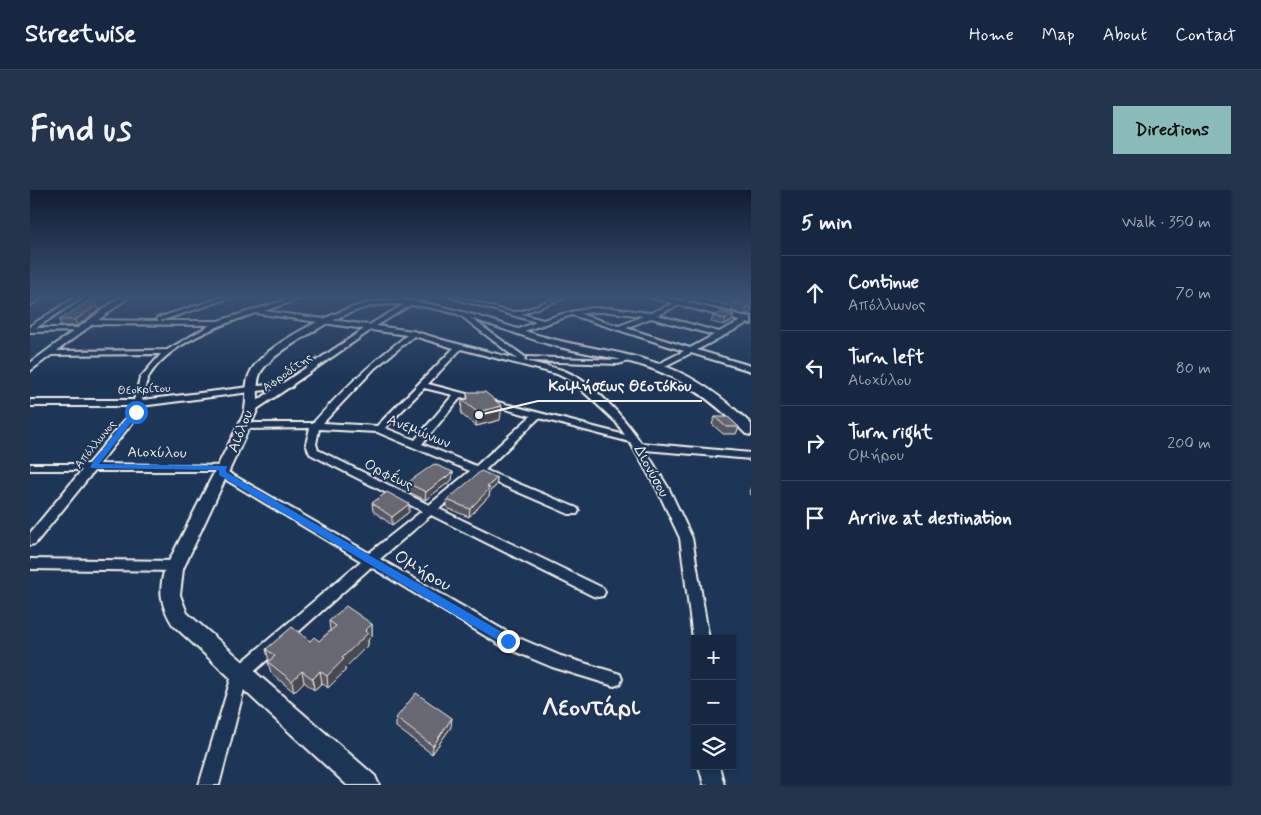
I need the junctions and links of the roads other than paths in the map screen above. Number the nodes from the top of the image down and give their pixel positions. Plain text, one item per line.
1 (89, 325) edge
2 (218, 325) edge
3 (320, 325) edge
4 (345, 325) edge
5 (372, 325) edge
6 (476, 325) edge
7 (495, 325) edge
8 (537, 325) edge
9 (609, 325) edge
10 (628, 325) edge
11 (686, 325) edge
12 (742, 325) edge
13 (368, 328) junction
14 (620, 328) junction
15 (30, 330) edge
16 (82, 330) junction
17 (518, 332) junction
18 (413, 333) junction
19 (722, 335) junction
20 (459, 347) junction
21 (691, 350) junction
22 (167, 352) junction
23 (50, 353) junction
24 (522, 360) junction
25 (628, 360) junction
26 (31, 367) edge
27 (658, 367) junction
28 (751, 369) edge
29 (289, 385) junction
30 (423, 385) junction
31 (252, 390) junction
32 (459, 394) junction
33 (30, 403) edge
34 (138, 403) junction
35 (251, 409) junction
36 (537, 415) junction
37 (243, 426) junction
38 (315, 426) junction
39 (379, 430) junction
40 (751, 430) edge
41 (636, 443) junction
42 (416, 445) junction
43 (751, 456) edge
44 (93, 466) junction
45 (30, 467) edge
46 (223, 470) junction
47 (477, 471) junction
48 (430, 510) junction
49 (573, 511) dead end
50 (30, 541) edge
51 (370, 560) junction
52 (30, 564) edge
53 (176, 566) junction
54 (598, 592) dead end
55 (700, 635) edge
56 (240, 674) junction
57 (614, 679) dead end
58 (710, 770) edge
59 (209, 785) edge
60 (366, 785) edge
61 (714, 785) edge

1 - 16 street
2 - 22 street, Απόλλωνος
3 - 31 street, Αιόλου
4 - 13 street
5 - 13 street, Αφροδίτης
6 - 24 street
7 - 17 street, Αιόλου
8 - 17 street
9 - 14 street
10 - 14 street
11 - 19 street
12 - 19 street
13 - 18 street
13 - 29 street, Αφροδίτης
14 - 21 street
15 - 16 street
16 - 23 street
17 - 25 street, Αιόλου
18 - 20 street
18 - 38 street
19 - 21 street
20 - 24 street
20 - 30 street
21 - 27 street
21 - 28 street
22 - 23 street
22 - 34 street, Απόλλωνος
23 - 26 street
24 - 25 street
24 - 41 street, Διονύσου
25 - 27 street, Αιόλου
27 - 40 street, Αιόλου
29 - 31 street, Θεοκρίτου
29 - 35 street, Αφροδίτης
30 - 32 street
30 - 39 street
31 - 34 street, Θεοκρίτου
31 - 35 street, Αιόλου
32 - 36 street
32 - 42 street
33 - 34 street, Θεοκρίτου
34 - 44 street, Απόλλωνος
35 - 37 street, Αιόλου
36 - 41 street
36 - 47 street
37 - 38 street, Ανεμώνων
37 - 46 street, Αιόλου
38 - 39 street, Ανεμώνων
38 - 48 street, Ορφέως
39 - 42 street, Ανεμώνων
41 - 43 street
41 - 55 street, Διονύσου
42 - 47 street, Ανεμώνων
44 - 45 street, Αιοχύλου
44 - 46 street, Αιοχύλου
44 - 50 street, Απόλλωνος
46 - 51 street, Ομήρου
46 - 53 street, Αιόλου
47 - 48 street
47 - 49 street, Ανεμώνων
48 - 51 street
48 - 54 street, Ορφέως
51 - 56 street
51 - 57 street, Ομήρου
52 - 53 street
53 - 56 street, Αιόλου
56 - 59 street
56 - 60 street, Αιόλου
58 - 61 street

